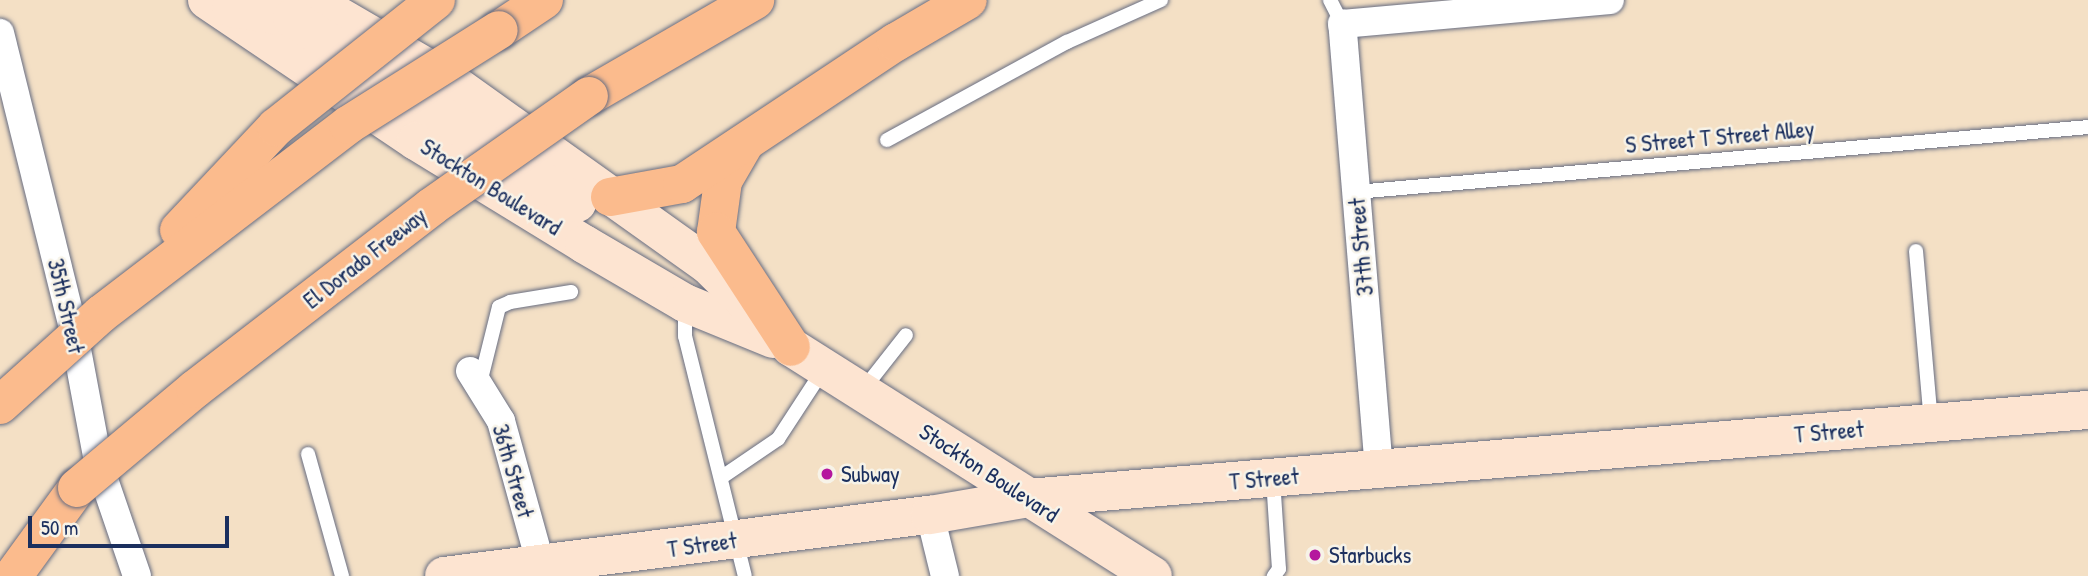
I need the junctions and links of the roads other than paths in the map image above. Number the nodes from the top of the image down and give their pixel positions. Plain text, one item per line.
1 (311, 0) edge
2 (436, 0) edge
3 (544, 0) edge
4 (755, 0) edge
5 (968, 0) edge
6 (1161, 0) edge
7 (1611, 0) edge
8 (211, 3) edge
9 (1472, 6) edge
10 (1336, 12) edge
11 (0, 33) edge
12 (2088, 127) edge
13 (747, 139) junction
14 (887, 140) dead end
15 (1356, 191) junction
16 (610, 197) junction
17 (1916, 251) dead end
18 (571, 292) dead end
19 (685, 303) junction
20 (101, 314) junction
21 (906, 335) dead end
22 (791, 347) junction
23 (824, 368) junction
24 (475, 378) joint
25 (862, 391) junction
26 (0, 405) edge
27 (2088, 410) edge
28 (1931, 424) junction
29 (308, 454) dead end
30 (1379, 470) junction
31 (722, 477) junction
32 (1273, 479) junction
33 (77, 488) junction
34 (1028, 498) junction
35 (930, 515) junction
36 (0, 553) edge
37 (740, 558) edge
38 (542, 570) edge
39 (13, 576) edge
40 (137, 576) edge
41 (342, 576) edge
42 (444, 576) edge
43 (945, 576) edge
44 (1153, 576) edge
45 (1274, 576) edge

1 - 16 main road, Stockton Boulevard
2 - 20 highway, bridge
3 - 20 highway, bridge
4 - 33 highway, El Dorado Freeway, bridge
5 - 13 highway
6 - 14 lane
7 - 9 street
8 - 16 main road
8 - 19 main road, Stockton Boulevard
9 - 10 street
10 - 15 street, 37th Street
11 - 40 street, 35th Street
12 - 15 lane, S Street T Street Alley
13 - 16 highway
13 - 22 highway
15 - 30 street, 37th Street
16 - 22 main road, Stockton Boulevard
17 - 28 lane
18 - 24 lane
19 - 22 main road, Stockton Boulevard
19 - 31 lane
20 - 26 highway, bridge
21 - 25 lane
22 - 23 main road, Stockton Boulevard
23 - 25 main road, Stockton Boulevard
23 - 31 lane
24 - 38 street, 36th Street
25 - 34 main road, Stockton Boulevard
27 - 28 main road, T Street
28 - 30 main road, T Street
29 - 41 lane
30 - 32 main road, T Street
31 - 37 lane
32 - 34 main road, T Street
32 - 45 lane
33 - 36 highway, El Dorado Freeway
33 - 39 highway
34 - 35 main road, T Street
34 - 44 main road, Stockton Boulevard
35 - 37 main road, T Street
35 - 43 street
37 - 38 main road, T Street
38 - 42 main road, T Street

